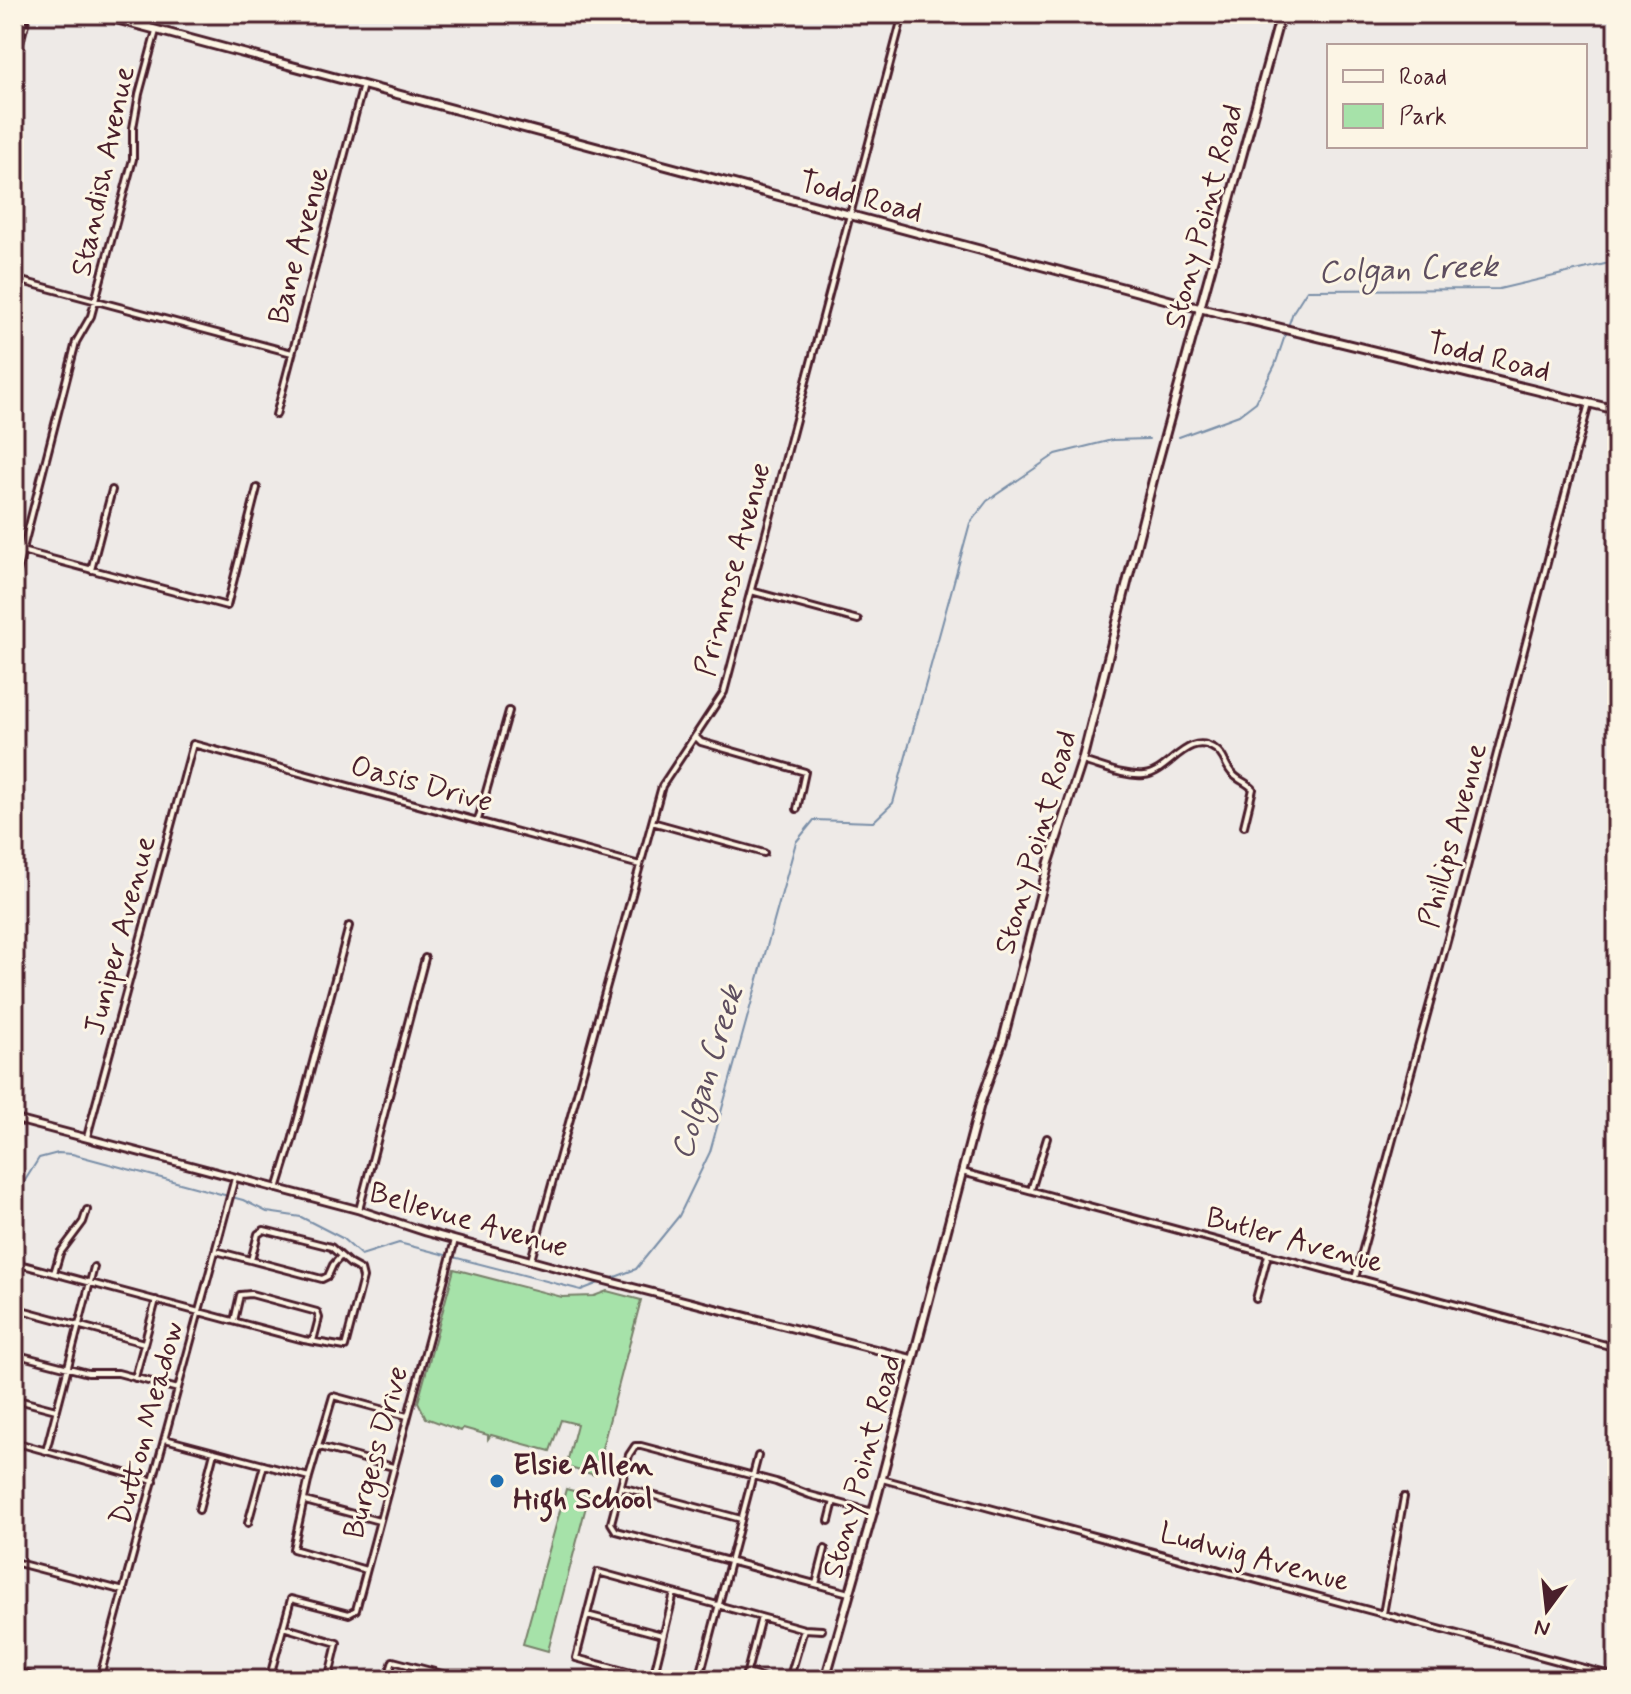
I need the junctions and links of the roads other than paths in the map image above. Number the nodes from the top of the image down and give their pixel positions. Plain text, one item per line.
1 (97, 14) edge
2 (151, 14) edge
3 (903, 14) edge
4 (1281, 14) edge
5 (148, 27) junction
6 (157, 28) junction
7 (363, 85) junction
8 (849, 215) junction
9 (14, 279) edge
10 (95, 301) junction
11 (1201, 308) junction
12 (292, 353) junction
13 (1589, 403) junction
14 (1617, 410) edge
15 (276, 415) dead end
16 (257, 488) dead end
17 (112, 490) dead end
18 (14, 549) edge
19 (21, 551) junction
20 (91, 570) junction
21 (14, 584) edge
22 (751, 591) junction
23 (858, 620) dead end
24 (509, 711) dead end
25 (695, 736) junction
26 (193, 744) joint
27 (1082, 761) junction
28 (797, 809) dead end
29 (478, 820) junction
30 (652, 822) junction
31 (1244, 826) dead end
32 (764, 853) dead end
33 (640, 865) junction
34 (349, 926) dead end
35 (425, 958) dead end
36 (14, 1119) edge
37 (86, 1137) junction
38 (1047, 1138) dead end
39 (962, 1172) junction
40 (235, 1178) junction
41 (277, 1189) junction
42 (1031, 1190) junction
43 (87, 1210) dead end
44 (359, 1210) junction
45 (455, 1240) junction
46 (216, 1251) junction
47 (1268, 1254) junction
48 (341, 1256) junction
49 (251, 1260) junction
50 (531, 1260) junction
51 (94, 1267) dead end
52 (54, 1273) junction
53 (14, 1277) edge
54 (1355, 1278) junction
55 (90, 1283) junction
56 (1256, 1299) dead end
57 (156, 1300) junction
58 (14, 1308) edge
59 (199, 1312) junction
60 (234, 1321) junction
61 (79, 1325) junction
62 (313, 1341) junction
63 (144, 1343) junction
64 (1617, 1348) edge
65 (14, 1354) edge
66 (913, 1359) junction
67 (68, 1368) junction
68 (135, 1378) junction
69 (178, 1389) junction
70 (14, 1399) edge
71 (56, 1410) junction
72 (407, 1416) junction
73 (165, 1439) junction
74 (14, 1442) edge
75 (320, 1447) junction
76 (46, 1451) junction
77 (214, 1452) junction
78 (758, 1456) dead end
79 (264, 1465) junction
80 (393, 1467) junction
81 (753, 1476) junction
82 (309, 1477) junction
83 (882, 1479) junction
84 (154, 1481) junction
85 (621, 1487) junction
86 (1404, 1497) dead end
87 (305, 1501) junction
88 (834, 1501) junction
89 (199, 1510) dead end
90 (873, 1512) junction
91 (741, 1519) junction
92 (379, 1521) junction
93 (829, 1521) dead end
94 (248, 1523) dead end
95 (825, 1549) dead end
96 (730, 1561) junction
97 (14, 1562) edge
98 (366, 1570) junction
99 (816, 1584) junction
100 (124, 1591) junction
101 (674, 1593) junction
102 (849, 1593) junction
103 (718, 1604) junction
104 (1383, 1614) junction
105 (587, 1615) junction
106 (762, 1616) junction
107 (283, 1627) junction
108 (804, 1629) junction
109 (822, 1630) dead end
110 (663, 1635) junction
111 (14, 1669) edge
112 (438, 1673) junction
113 (746, 1673) junction
114 (1617, 1677) edge
115 (653, 1679) edge
116 (38, 1680) edge
117 (99, 1680) edge
118 (269, 1680) edge
119 (328, 1680) edge
120 (387, 1680) edge
121 (436, 1680) edge
122 (465, 1680) edge
123 (699, 1680) edge
124 (745, 1680) edge
125 (772, 1680) edge
126 (789, 1680) edge
127 (825, 1680) edge

1 - 5 main road, Todd Road
2 - 5 street
3 - 8 street, Primrose Avenue
4 - 11 main road, Stony Point Road
5 - 6 main road, Todd Road
6 - 7 main road, Todd Road
6 - 10 street, Standish Avenue
7 - 8 main road, Todd Road
7 - 12 street, Bane Avenue
8 - 11 main road, Todd Road
8 - 22 street, Primrose Avenue
9 - 10 street
10 - 12 street
10 - 19 street, Standish Avenue
11 - 13 main road, Todd Road
11 - 27 main road, Stony Point Road
12 - 15 street, Bane Avenue
13 - 14 main road, Todd Road
13 - 54 street, Phillips Avenue
16 - 20 street
17 - 20 street
18 - 19 street
19 - 20 street
19 - 21 street, Standish Avenue
22 - 23 street
22 - 25 street, Primrose Avenue
24 - 29 street
25 - 28 street
25 - 30 street, Primrose Avenue
26 - 29 street, Oasis Drive
26 - 37 street, Juniper Avenue
27 - 31 street
27 - 39 main road, Stony Point Road
29 - 33 street, Oasis Drive
30 - 32 street
30 - 33 street, Primrose Avenue
33 - 50 street, Primrose Avenue
34 - 41 street
35 - 44 street
36 - 37 street, Bellevue Avenue
37 - 40 street, Bellevue Avenue
38 - 42 street
39 - 42 street, Butler Avenue
39 - 66 main road, Stony Point Road
40 - 41 street, Bellevue Avenue
40 - 46 street, Dutton Meadow
41 - 44 street, Bellevue Avenue
42 - 47 street, Butler Avenue
43 - 52 street
44 - 45 street, Bellevue Avenue
45 - 50 street, Bellevue Avenue
45 - 72 street, Burgess Drive
46 - 49 street
46 - 59 street, Dutton Meadow
47 - 54 street, Butler Avenue
47 - 56 street
48 - 49 street
48 - 49 street
48 - 62 street
50 - 66 street, Bellevue Avenue
51 - 55 street
52 - 53 street
52 - 55 street
54 - 64 street, Butler Avenue
55 - 57 street
55 - 61 street
57 - 59 street
57 - 63 street
58 - 61 street
59 - 60 street
59 - 69 street, Dutton Meadow
60 - 62 street
60 - 62 street
61 - 63 street
61 - 67 street
63 - 68 street
65 - 67 street
66 - 83 main road, Stony Point Road
67 - 68 street
67 - 71 street
68 - 69 street
69 - 73 street, Dutton Meadow
70 - 71 street
71 - 76 street
72 - 75 street
72 - 80 street, Burgess Drive
73 - 77 street
73 - 84 street, Dutton Meadow
74 - 76 street
75 - 80 street
75 - 82 street
76 - 84 street
77 - 79 street
77 - 89 street
78 - 81 street
79 - 82 street
79 - 94 street
80 - 92 street, Burgess Drive
81 - 85 street
81 - 88 street
81 - 91 street
82 - 87 street
83 - 90 main road, Stony Point Road
83 - 104 street, Ludwig Avenue
84 - 100 street, Dutton Meadow
85 - 91 street
85 - 96 street
86 - 104 street
87 - 92 street
87 - 98 street
88 - 90 street
88 - 93 street
90 - 102 main road, Stony Point Road
91 - 96 street
92 - 98 street, Burgess Drive
95 - 99 street
96 - 99 street
96 - 103 street
97 - 100 street
98 - 107 street, Burgess Drive
99 - 102 street
100 - 117 street, Dutton Meadow
101 - 103 street
101 - 105 street
101 - 110 street
102 - 127 main road, Stony Point Road
103 - 106 street
103 - 123 street
104 - 114 street, Ludwig Avenue
105 - 110 street
105 - 115 street
106 - 108 street
106 - 113 street
107 - 118 street
107 - 119 street
108 - 109 street
108 - 126 street
110 - 115 street
111 - 116 street
112 - 120 street
112 - 121 street
112 - 122 street
113 - 124 street
113 - 125 street

